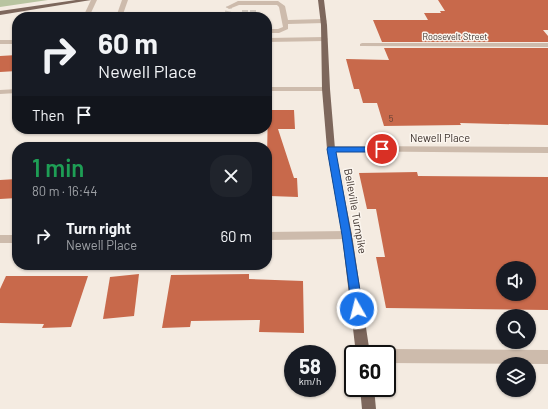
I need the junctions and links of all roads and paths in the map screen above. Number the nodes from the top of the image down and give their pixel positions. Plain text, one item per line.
1 (88, 0) edge
2 (94, 0) edge
3 (125, 0) edge
4 (322, 0) edge
5 (229, 7) dead end
6 (88, 12) edge
7 (121, 12) edge
8 (0, 13) edge
9 (324, 21) junction
10 (285, 22) junction
11 (272, 25) edge
12 (272, 32) edge
13 (324, 39) junction
14 (272, 40) edge
15 (0, 42) edge
16 (12, 42) edge
17 (362, 45) dead end
18 (548, 45) edge
19 (272, 89) edge
20 (326, 89) junction
21 (12, 91) edge
22 (0, 92) edge
23 (331, 149) junction
24 (548, 150) edge
25 (346, 235) junction
26 (272, 236) edge
27 (0, 239) edge
28 (12, 239) edge
29 (362, 345) edge
30 (396, 356) edge
31 (548, 357) edge
32 (368, 397) edge
33 (369, 409) edge

1 - 8 main road
2 - 6 street
3 - 7 street
4 - 9 main road, Belleville Turnpike
5 - 10 street
9 - 10 street
9 - 13 main road, Belleville Turnpike
10 - 11 street
10 - 12 street
13 - 14 street
13 - 20 main road, Belleville Turnpike
15 - 16 street
17 - 18 street, Roosevelt Street
19 - 20 street
20 - 23 main road, Belleville Turnpike
21 - 22 street
23 - 24 street, Newell Place
23 - 25 main road, Belleville Turnpike
25 - 26 street
25 - 29 main road, Belleville Turnpike
27 - 28 street
30 - 31 street
32 - 33 main road

